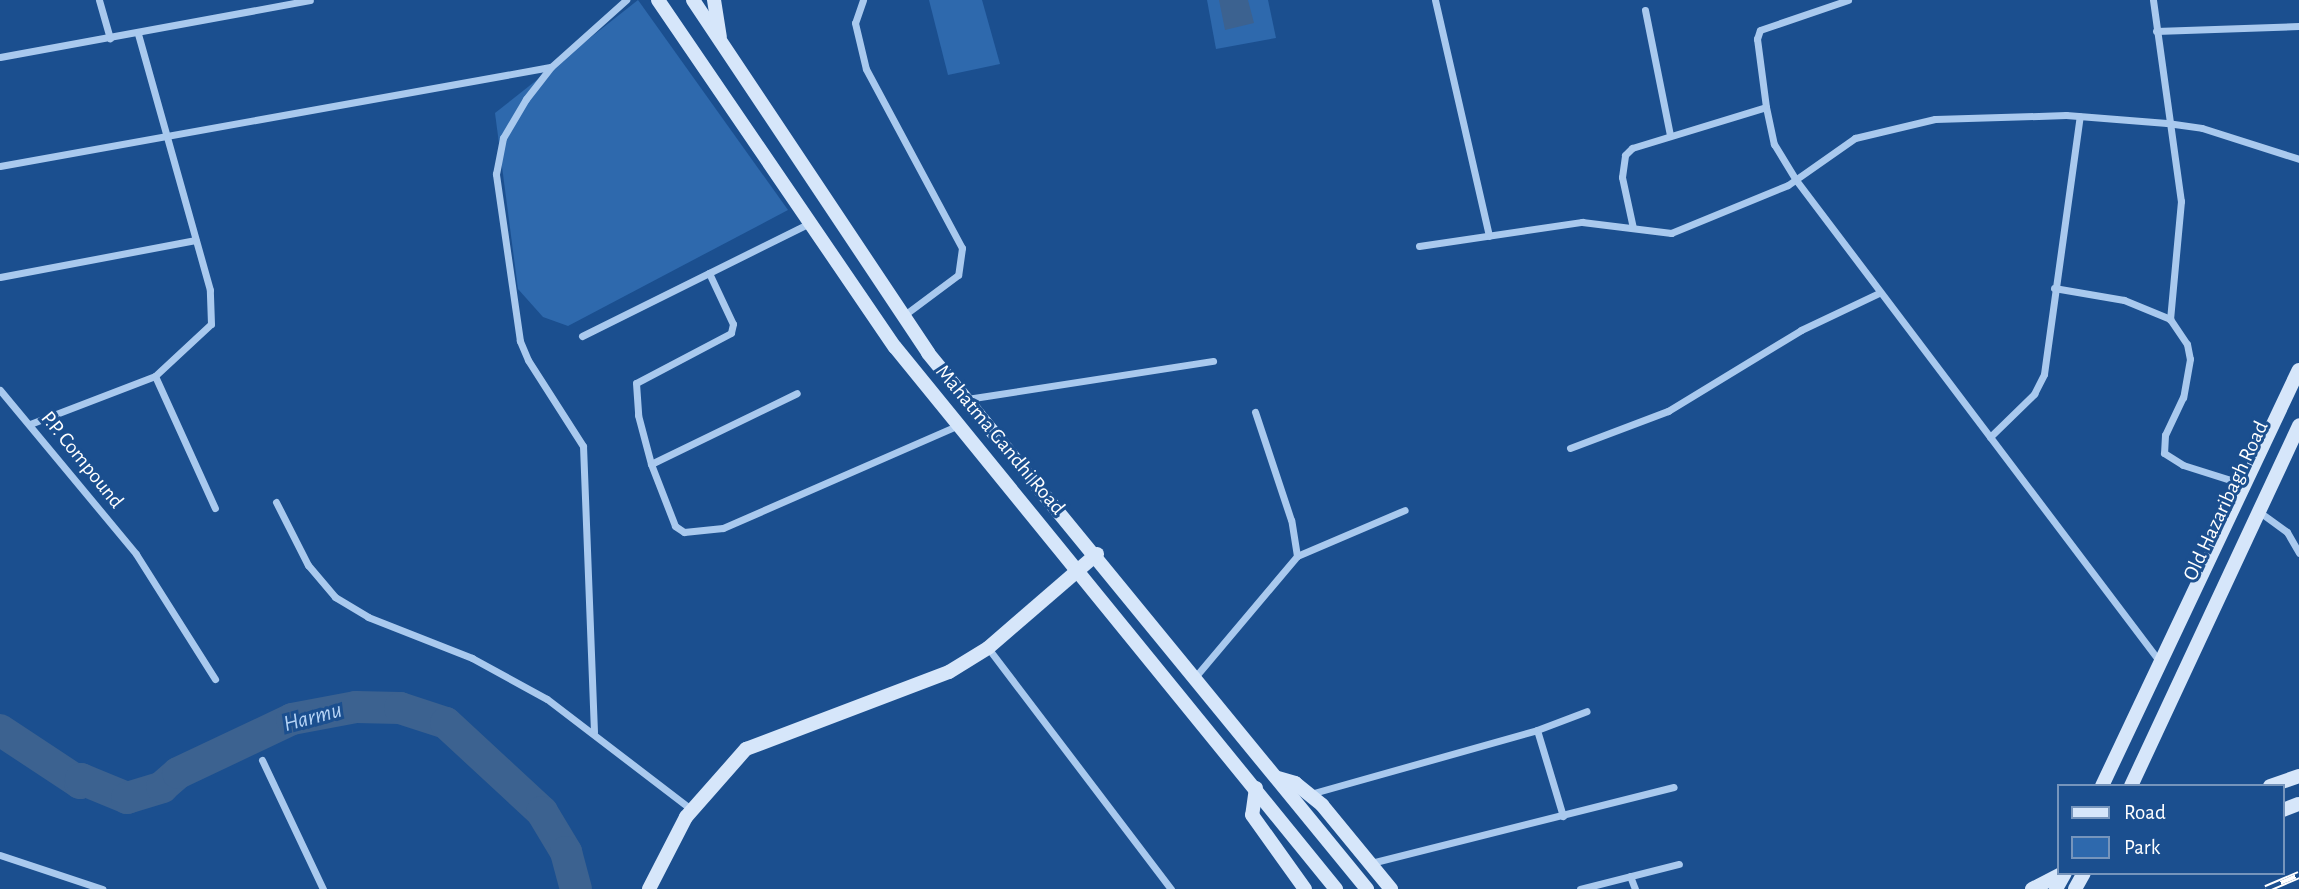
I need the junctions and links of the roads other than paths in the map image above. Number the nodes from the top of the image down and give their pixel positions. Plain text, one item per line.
1 (99, 0) edge
2 (310, 0) edge
3 (626, 0) edge
4 (658, 0) edge
5 (693, 0) edge
6 (714, 0) edge
7 (863, 0) edge
8 (1435, 0) edge
9 (1848, 0) edge
10 (2153, 0) edge
11 (1645, 10) dead end
12 (2299, 26) edge
13 (2156, 31) junction
14 (138, 33) junction
15 (110, 38) junction
16 (722, 45) junction
17 (0, 57) edge
18 (551, 66) junction
19 (1766, 107) junction
20 (2080, 116) junction
21 (2167, 123) junction
22 (166, 134) junction
23 (1670, 135) junction
24 (2299, 159) edge
25 (0, 166) edge
26 (1796, 180) junction
27 (810, 223) junction
28 (1633, 228) junction
29 (1489, 236) junction
30 (196, 240) junction
31 (1419, 246) dead end
32 (709, 273) junction
33 (0, 277) edge
34 (2054, 288) junction
35 (1879, 293) junction
36 (903, 317) junction
37 (2171, 319) junction
38 (582, 336) dead end
39 (1213, 361) dead end
40 (2299, 370) edge
41 (155, 376) junction
42 (0, 390) edge
43 (797, 393) dead end
44 (2299, 393) edge
45 (966, 400) junction
46 (1255, 412) dead end
47 (30, 424) junction
48 (961, 424) junction
49 (2299, 425) edge
50 (1990, 437) junction
51 (2299, 440) edge
52 (1570, 448) dead end
53 (651, 464) junction
54 (2247, 485) junction
55 (276, 502) dead end
56 (215, 508) dead end
57 (1405, 510) dead end
58 (2265, 516) junction
59 (2299, 553) edge
60 (1097, 554) junction
61 (1297, 556) junction
62 (1081, 570) junction
63 (988, 648) junction
64 (2162, 666) junction
65 (1196, 676) junction
66 (215, 679) dead end
67 (1587, 711) dead end
68 (1537, 730) junction
69 (594, 732) junction
70 (262, 760) dead end
71 (2299, 776) edge
72 (1278, 778) junction
73 (2103, 784) edge
74 (2113, 784) edge
75 (2131, 784) edge
76 (2139, 784) edge
77 (2276, 784) edge
78 (1674, 787) dead end
79 (1256, 788) junction
80 (1309, 794) junction
81 (691, 809) junction
82 (1563, 816) junction
83 (0, 855) edge
84 (1370, 864) junction
85 (1679, 864) dead end
86 (1630, 876) junction
87 (2059, 877) edge
88 (102, 889) edge
89 (323, 889) edge
90 (649, 889) edge
91 (1171, 889) edge
92 (1305, 889) edge
93 (1336, 889) edge
94 (1367, 889) edge
95 (1391, 889) edge
96 (1580, 889) edge
97 (1635, 889) edge
98 (2032, 889) edge

1 - 15 street
2 - 14 street
3 - 18 street
4 - 27 main road, Mahatma Gandhi Road
5 - 16 main road, Mahatma Gandhi Road
6 - 16 main road
7 - 36 street
8 - 29 street
9 - 19 street
10 - 13 street
11 - 23 street
12 - 13 street
13 - 21 street
14 - 15 street
14 - 22 street
15 - 17 street
16 - 36 main road, Mahatma Gandhi Road
18 - 22 street
18 - 69 street
19 - 23 street
19 - 26 street
20 - 21 street
20 - 26 street
20 - 34 street
21 - 24 street
21 - 37 street
22 - 25 street
22 - 30 street
23 - 28 street
26 - 28 street
26 - 35 street
27 - 32 street
27 - 48 main road, Mahatma Gandhi Road
28 - 29 street
29 - 31 street
30 - 33 street
30 - 41 street
32 - 38 street
32 - 53 street
34 - 37 street
34 - 50 street
35 - 50 street
35 - 52 street
36 - 45 main road, Mahatma Gandhi Road
37 - 54 street
39 - 45 street
40 - 54 main road
41 - 47 street
41 - 56 street
42 - 47 street, P.P. Compound
43 - 53 street
44 - 74 main road, Old Hazaribagh Road
45 - 60 main road, Mahatma Gandhi Road
46 - 61 street
47 - 66 street, P.P. Compound
48 - 53 street
48 - 62 main road, Mahatma Gandhi Road
49 - 75 main road
50 - 64 street
51 - 58 main road
54 - 64 main road
55 - 69 street
57 - 61 street
58 - 59 street
58 - 76 main road
60 - 62 main road
60 - 65 main road, Mahatma Gandhi Road
61 - 65 street
62 - 63 main road
62 - 79 main road, Mahatma Gandhi Road
63 - 81 main road
63 - 91 street
64 - 73 main road
65 - 72 main road, Mahatma Gandhi Road
67 - 68 street
68 - 80 street
68 - 82 street
69 - 81 street
70 - 89 street
71 - 77 main road
72 - 80 main road
72 - 94 main road, Mahatma Gandhi Road
78 - 82 street
79 - 92 main road
79 - 93 main road, Mahatma Gandhi Road
80 - 84 main road
81 - 90 main road
82 - 84 street
83 - 88 street
84 - 95 main road
85 - 86 street
86 - 96 street
86 - 97 street
87 - 98 main road

